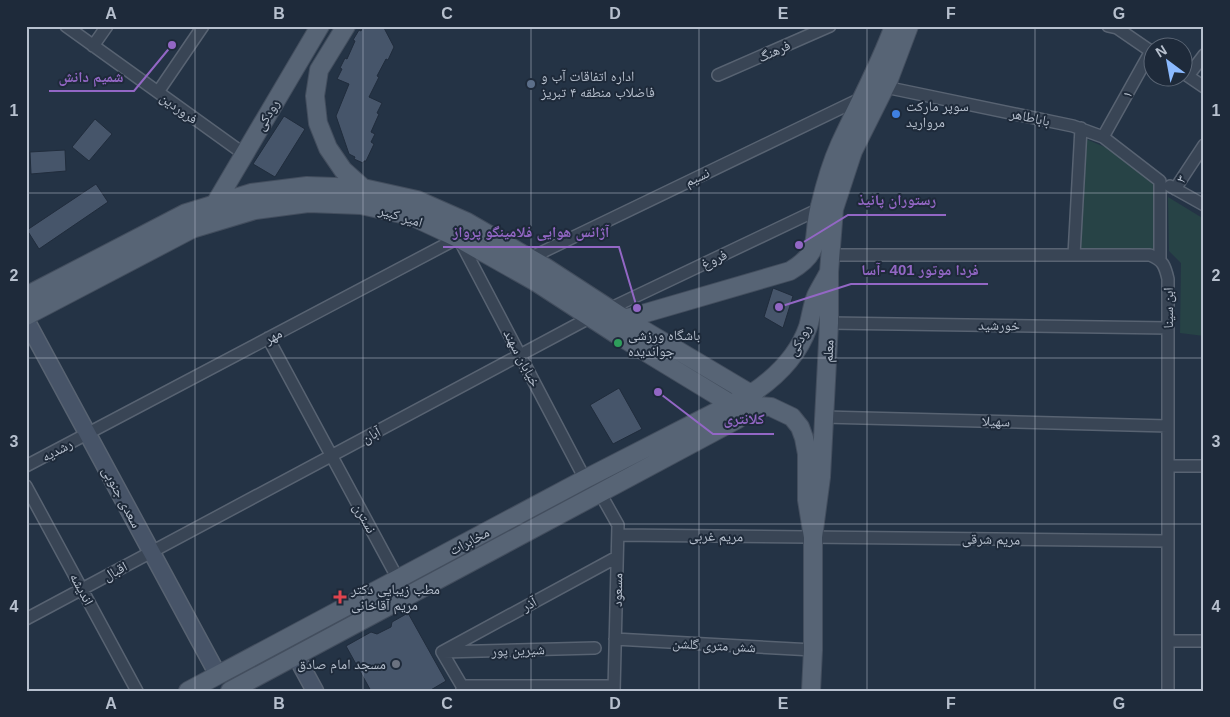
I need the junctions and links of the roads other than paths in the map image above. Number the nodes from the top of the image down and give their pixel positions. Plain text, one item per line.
1 (66, 26) edge
2 (107, 26) edge
3 (202, 26) edge
4 (346, 26) edge
5 (830, 26) edge
6 (894, 26) edge
7 (909, 26) edge
8 (1108, 26) edge
9 (315, 28) edge
10 (1126, 30) edge
11 (1142, 44) edge
12 (94, 46) junction
13 (1204, 55) edge
14 (1192, 67) edge
15 (1142, 69) edge
16 (718, 75) dead end
17 (1192, 79) edge
18 (885, 87) junction
19 (1204, 87) edge
20 (158, 92) junction
21 (864, 97) junction
22 (1082, 128) junction
23 (1103, 137) junction
24 (1204, 145) edge
25 (244, 154) junction
26 (1160, 181) junction
27 (363, 188) junction
28 (1175, 189) junction
29 (215, 204) junction
30 (1204, 205) edge
31 (819, 209) junction
32 (467, 222) junction
33 (458, 238) junction
34 (1074, 255) junction
35 (530, 258) junction
36 (1160, 259) junction
37 (829, 263) junction
38 (26, 296) edge
39 (609, 309) junction
40 (26, 318) edge
41 (591, 318) junction
42 (829, 323) junction
43 (620, 326) junction
44 (1168, 328) junction
45 (268, 338) junction
46 (520, 355) junction
47 (751, 401) junction
48 (731, 404) junction
49 (824, 417) junction
50 (1168, 426) junction
51 (88, 434) junction
52 (331, 456) junction
53 (26, 466) edge
54 (1168, 466) junction
55 (1204, 466) edge
56 (585, 479) junction
57 (26, 486) edge
58 (600, 493) junction
59 (618, 535) junction
60 (814, 537) junction
61 (1168, 541) junction
62 (152, 552) junction
63 (447, 553) junction
64 (617, 557) junction
65 (457, 570) junction
66 (398, 579) junction
67 (82, 589) junction
68 (26, 619) edge
69 (615, 639) junction
70 (1168, 641) junction
71 (1204, 641) edge
72 (595, 648) dead end
73 (813, 650) junction
74 (442, 652) junction
75 (296, 656) junction
76 (218, 675) junction
77 (462, 688) edge
78 (614, 688) edge
79 (137, 691) edge
80 (188, 691) edge
81 (230, 691) edge
82 (315, 691) edge
83 (811, 691) edge
84 (1168, 691) edge

1 - 12 street, فروردین
2 - 12 street
3 - 20 street
4 - 27 main road
5 - 16 street, فرهنگ
6 - 21 main road
7 - 18 main road, معلم
8 - 10 street
9 - 25 main road, رودکى
10 - 11 street
12 - 20 street, فروردین
13 - 14 street
15 - 23 street, ۱
17 - 19 street
18 - 22 street, باباطاهر
18 - 37 main road, معلم
20 - 25 street, فروردین
21 - 31 main road
21 - 35 street, نسیم
22 - 23 street, باباطاهر
22 - 34 street
23 - 26 street, باباطاهر
24 - 28 street, ۳
25 - 29 main road, رودکى
26 - 28 street, باباطاهر
26 - 36 street
27 - 29 main road, امیر کبیر
27 - 32 main road, امیر کبیر
28 - 30 street, باباطاهر
29 - 38 main road, امیر کبیر
31 - 39 street, فروغ
31 - 43 main road
32 - 33 street
32 - 35 main road, امیر کبیر
33 - 40 main road, امیر کبیر
33 - 41 main road, امیر کبیر
33 - 45 street, مهر
33 - 46 street, خیابان سهند
34 - 36 street
34 - 37 street
35 - 39 main road, امیر کبیر
36 - 44 street, ابن سینا
37 - 42 main road, معلم
37 - 47 main road, رودکی
39 - 43 main road, امیر کبیر
40 - 51 main road, سعدى جنوبی
41 - 43 main road, امیر کبیر
41 - 46 street, آبان
42 - 44 street, خورشید
42 - 49 main road, معلم
43 - 47 main road
43 - 48 main road, امیر کبیر
44 - 50 street, ابن سینا
45 - 51 street, مهر
45 - 52 street, نسترن
46 - 52 street, آبان
46 - 56 street, خیابان سهند
47 - 48 main road, مخابرات
47 - 58 main road, مخابرات
47 - 60 main road
48 - 56 main road, مخابرات
49 - 50 street, سهیلا
49 - 60 main road, معلم
50 - 54 street, ابن سینا
51 - 53 street, رشدیه
51 - 62 main road, سعدى جنوبی
52 - 62 street, آبان
52 - 66 street, نسترن
54 - 55 street
54 - 61 street, ابن سینا
56 - 63 main road, مخابرات
57 - 67 street, اندیشه
58 - 59 street, مسعود
58 - 65 main road, مخابرات
59 - 60 street, مریم غربی
59 - 64 street, مسعود
60 - 61 street, مریم شرقی
60 - 73 main road, معلم
61 - 70 street, ابن سینا
62 - 67 street, اقبال
62 - 76 main road, سعدى جنوبی
63 - 65 main road
63 - 66 main road, مخابرات
64 - 69 street, مسعود
64 - 74 street, آذر
65 - 75 main road, مخابرات
66 - 76 main road, مخابرات
67 - 68 street, اقبال
67 - 79 street, اندیشه
69 - 73 street, شش متری گلشن
69 - 78 street, مسعود
70 - 71 street
70 - 84 street, ابن سینا
72 - 74 street, شیرین پور
73 - 83 main road, معلم
74 - 77 street
75 - 81 main road, مخابرات
75 - 82 main road
76 - 80 main road, مخابرات
77 - 78 street

